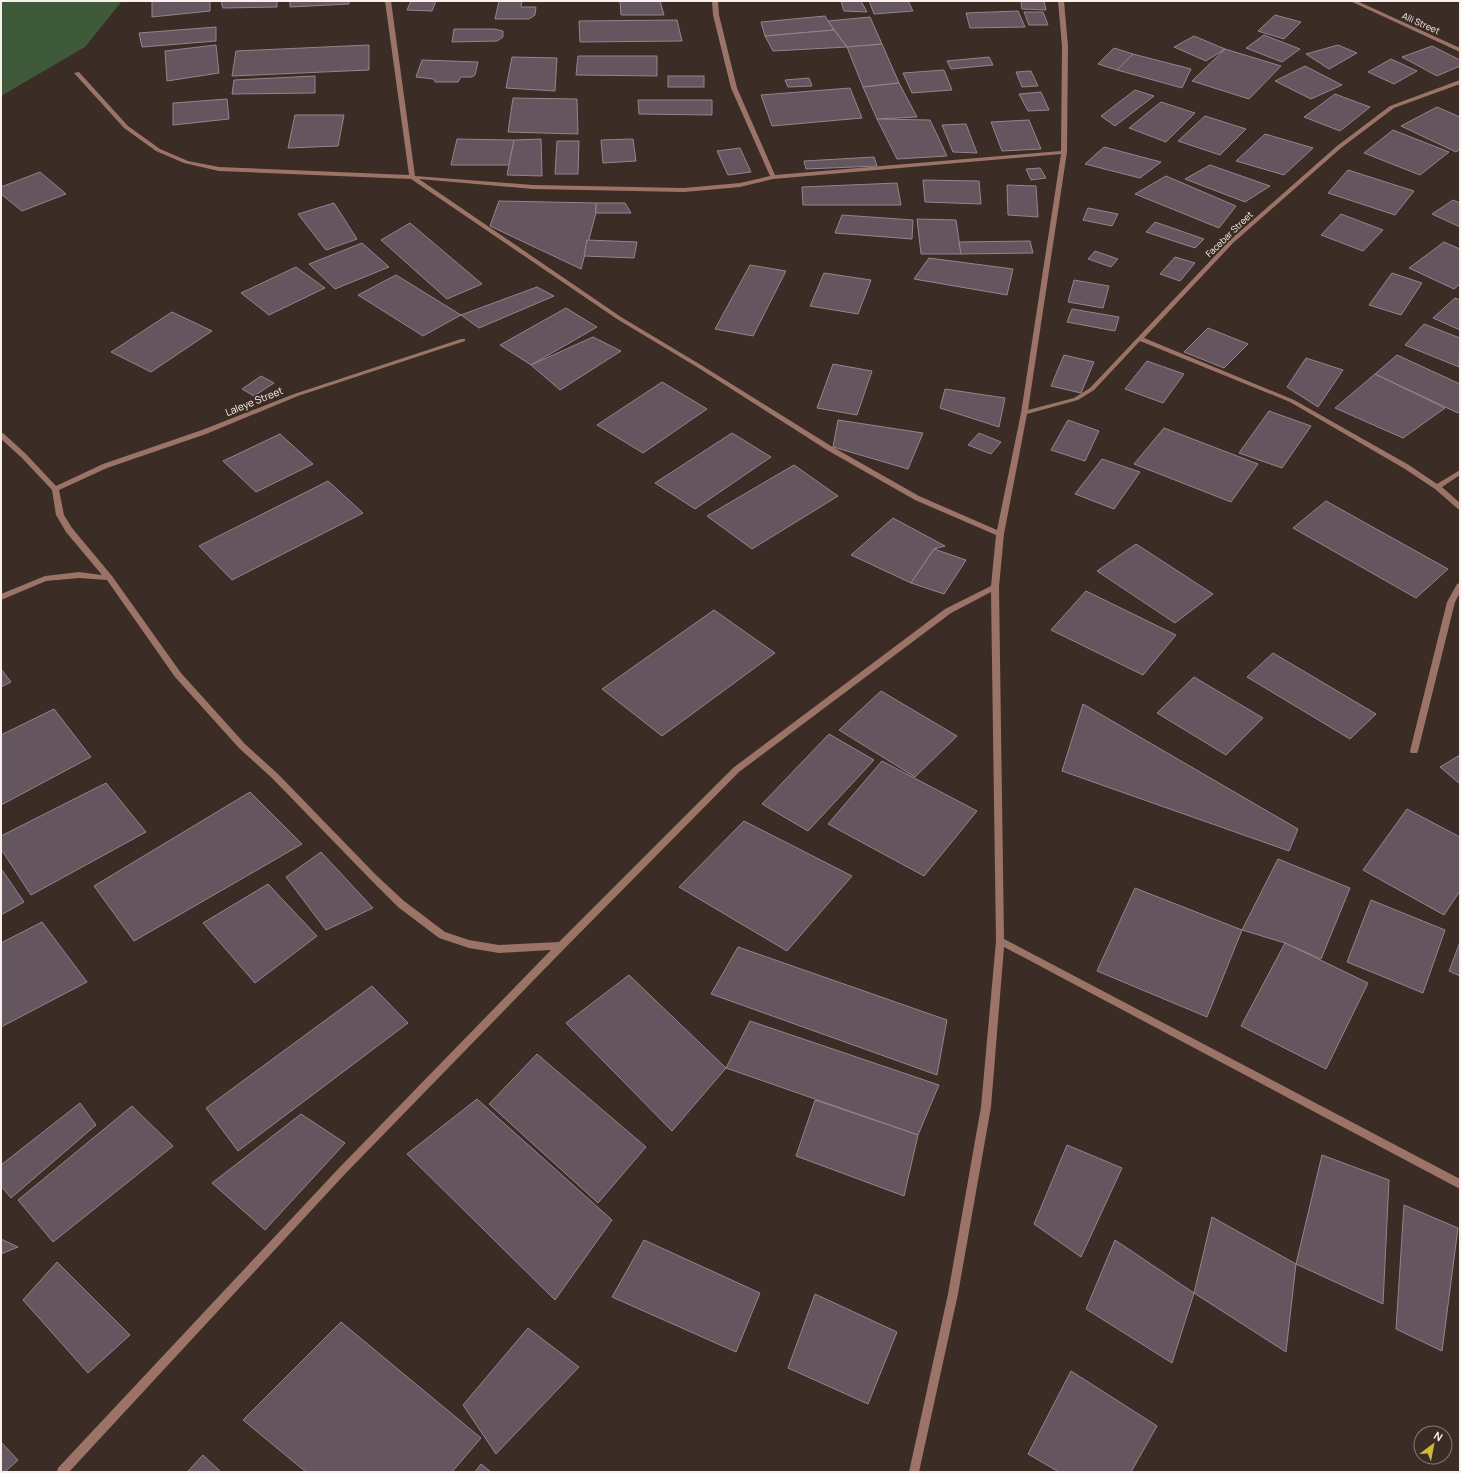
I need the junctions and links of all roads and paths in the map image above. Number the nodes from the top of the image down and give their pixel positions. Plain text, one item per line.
1 (388, 1) edge
2 (715, 1) edge
3 (1061, 1) edge
4 (1353, 1) edge
5 (1460, 50) edge
6 (77, 73) dead end
7 (1460, 82) edge
8 (1064, 152) junction
9 (412, 177) junction
10 (773, 177) junction
11 (1140, 338) junction
12 (463, 340) dead end
13 (1024, 413) junction
14 (1, 435) edge
15 (1460, 472) edge
16 (1437, 487) junction
17 (55, 488) junction
18 (1460, 507) edge
19 (1000, 534) junction
20 (110, 578) junction
21 (1460, 586) edge
22 (995, 587) junction
23 (1, 597) edge
24 (1414, 752) dead end
25 (1000, 941) junction
26 (560, 946) junction
27 (1460, 1184) edge
28 (62, 1472) edge
29 (914, 1472) edge

1 - 9 street
2 - 10 street
3 - 8 street
4 - 5 street, Alli Street
6 - 9 street
7 - 11 street, Facebar Street
8 - 10 street
8 - 13 street
9 - 10 street
9 - 19 street
11 - 13 street, Facebar Street
11 - 16 street
12 - 17 street, Laleye Street
13 - 19 street
14 - 17 street
15 - 16 street
16 - 18 street
17 - 20 street
19 - 22 street
20 - 23 street
20 - 26 street
21 - 24 street
22 - 25 street
22 - 26 street
25 - 27 street
25 - 29 street
26 - 28 street

